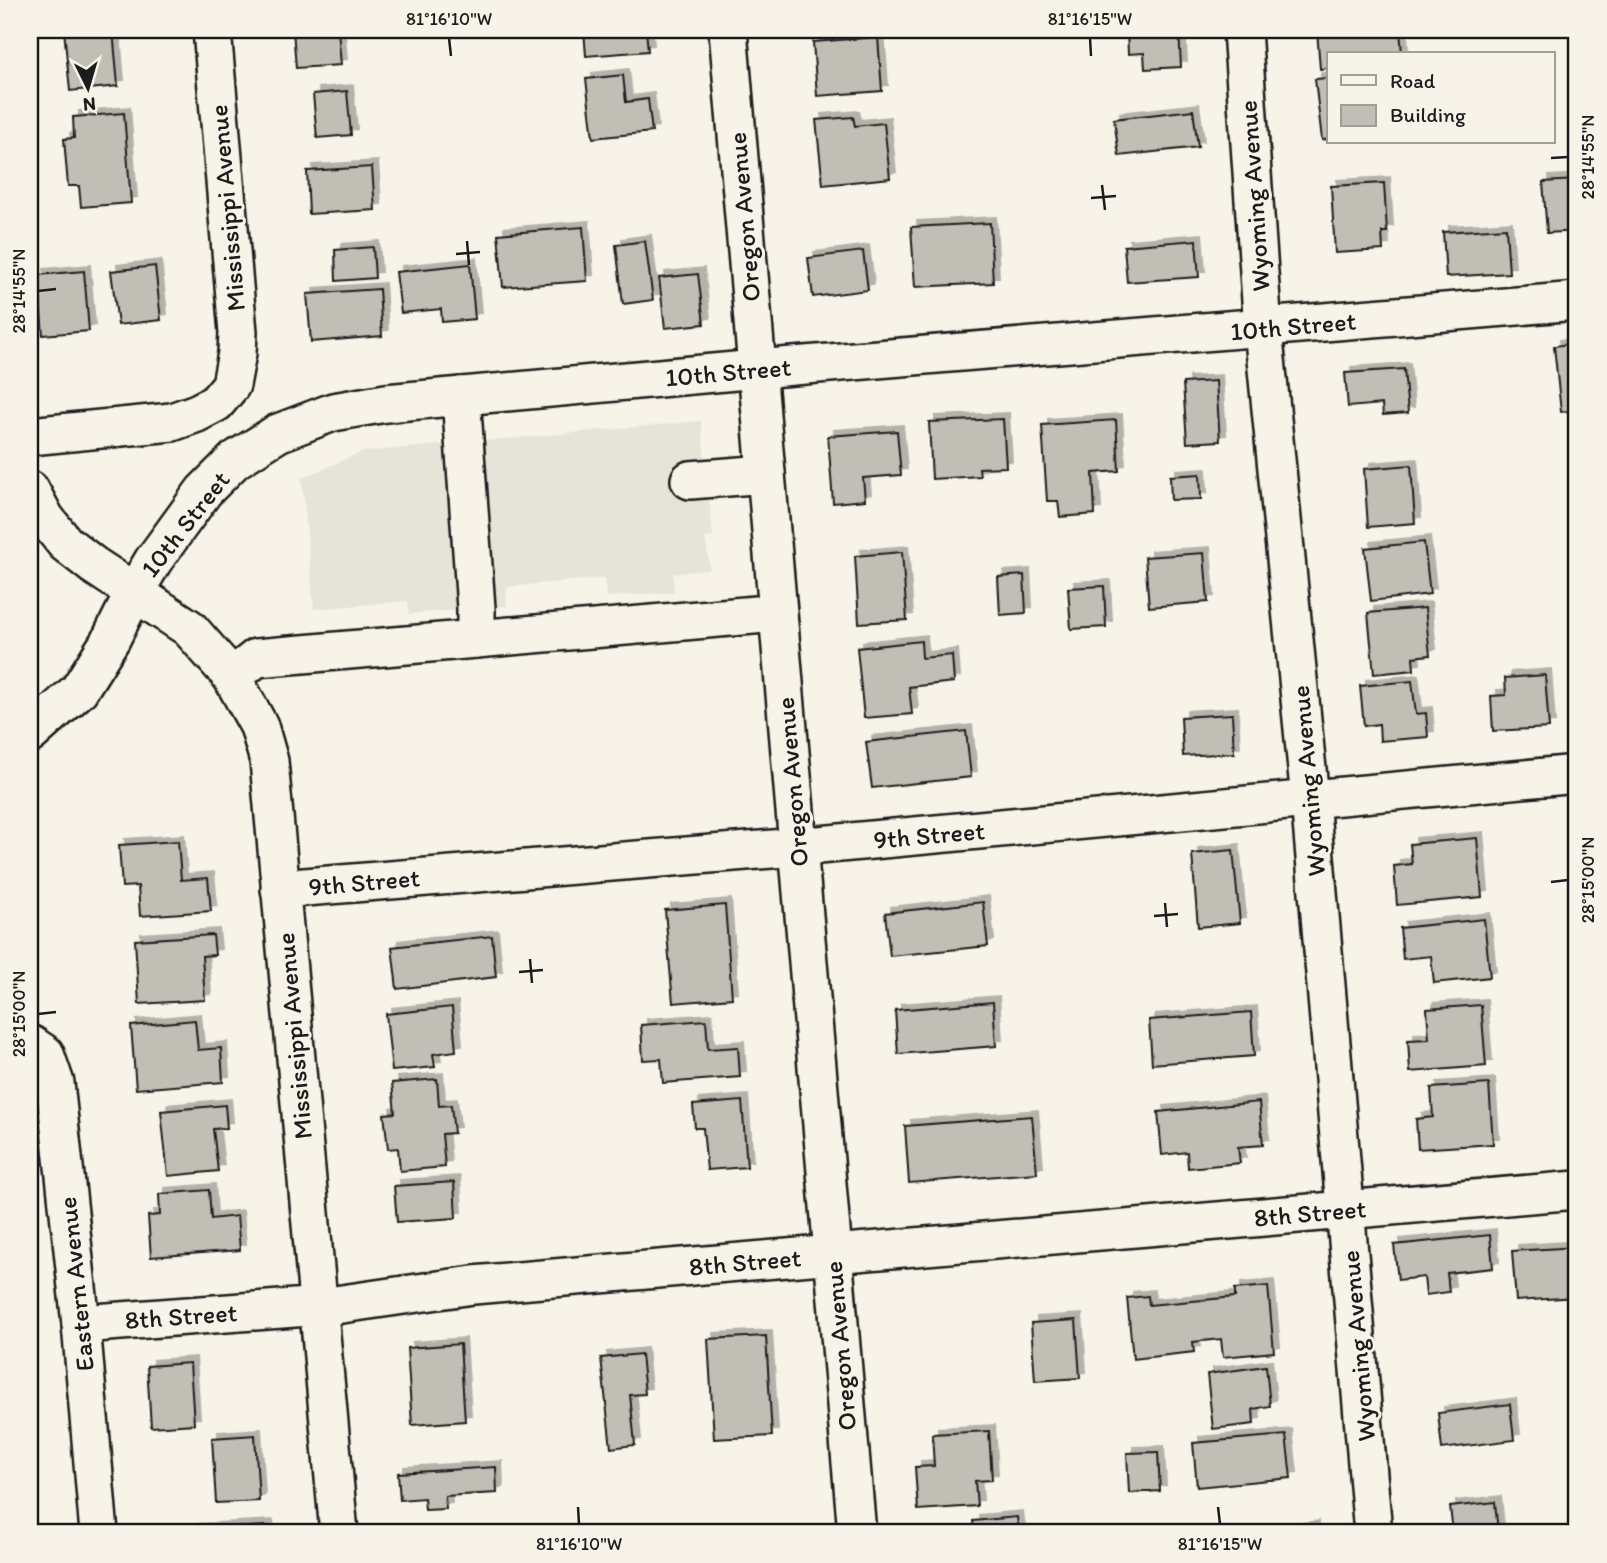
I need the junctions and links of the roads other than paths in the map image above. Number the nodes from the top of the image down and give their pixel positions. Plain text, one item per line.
1 (212, 30) edge
2 (728, 30) edge
3 (1242, 30) edge
4 (1577, 301) edge
5 (1263, 329) junction
6 (757, 369) junction
7 (461, 396) junction
8 (30, 436) edge
9 (766, 474) junction
10 (691, 480) dead end
11 (30, 490) edge
12 (134, 593) junction
13 (778, 613) junction
14 (476, 639) junction
15 (232, 677) junction
16 (30, 734) edge
17 (1577, 774) edge
18 (1310, 799) junction
19 (797, 847) junction
20 (280, 888) junction
21 (30, 1044) edge
22 (1577, 1190) edge
23 (1346, 1210) junction
24 (832, 1255) junction
25 (318, 1306) junction
26 (81, 1324) junction
27 (99, 1533) edge
28 (339, 1533) edge
29 (857, 1533) edge
30 (1374, 1533) edge

1 - 8 street, Mississippi Avenue
2 - 6 street, Oregon Avenue
3 - 5 street, Wyoming Avenue
4 - 5 street, 10th Street
5 - 6 street, 10th Street
5 - 18 street, Wyoming Avenue
6 - 7 street, 10th Street
6 - 9 street, Oregon Avenue
7 - 12 street, 10th Street
7 - 14 street
9 - 10 street
9 - 13 street, Oregon Avenue
11 - 12 street
12 - 15 street, Mississippi Avenue
12 - 16 street, 10th Street
13 - 14 street
13 - 19 street, Oregon Avenue
14 - 15 street
15 - 20 street, Mississippi Avenue
17 - 18 street, 9th Street
18 - 19 street, 9th Street
18 - 23 street, Wyoming Avenue
19 - 20 street, 9th Street
19 - 24 street, Oregon Avenue
20 - 25 street, Mississippi Avenue
21 - 26 street, Eastern Avenue
22 - 23 street, 8th Street
23 - 24 street, 8th Street
23 - 30 street, Wyoming Avenue
24 - 25 street, 8th Street
24 - 29 street, Oregon Avenue
25 - 26 street, 8th Street
25 - 28 street, Mississippi Avenue
26 - 27 street, Eastern Avenue

